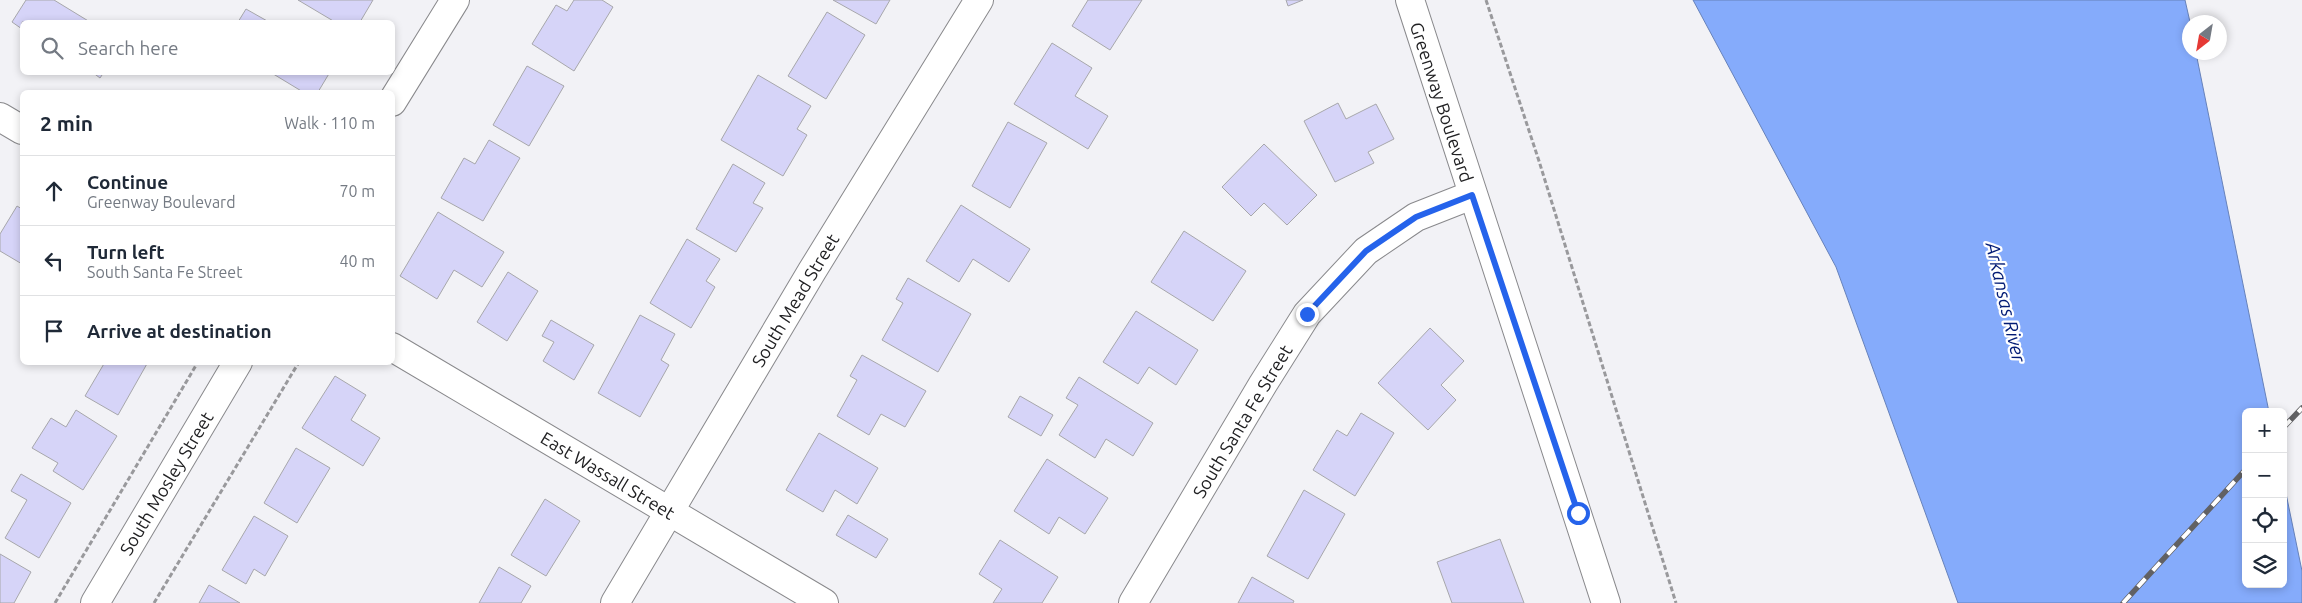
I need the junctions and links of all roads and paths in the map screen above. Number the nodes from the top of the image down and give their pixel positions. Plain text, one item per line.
1 (455, 0) edge
2 (979, 0) edge
3 (1410, 0) edge
4 (1486, 0) edge
5 (395, 97) edge
6 (0, 117) edge
7 (20, 129) edge
8 (1472, 195) junction
9 (395, 349) edge
10 (196, 365) edge
11 (236, 365) edge
12 (297, 365) edge
13 (670, 512) junction
14 (55, 603) edge
15 (95, 603) edge
16 (154, 603) edge
17 (615, 603) edge
18 (824, 603) edge
19 (1133, 603) edge
20 (1606, 603) edge
21 (1676, 603) edge

1 - 5 street
2 - 13 street, South Mead Street
3 - 8 street, Greenway Boulevard
4 - 21 path
6 - 7 street
8 - 19 street, South Santa Fe Street
8 - 20 street, Greenway Boulevard
9 - 13 street, East Wassall Street
10 - 14 path
11 - 15 street, South Mosley Street
12 - 16 path
13 - 17 street, South Mead Street
13 - 18 street, East Wassall Street

